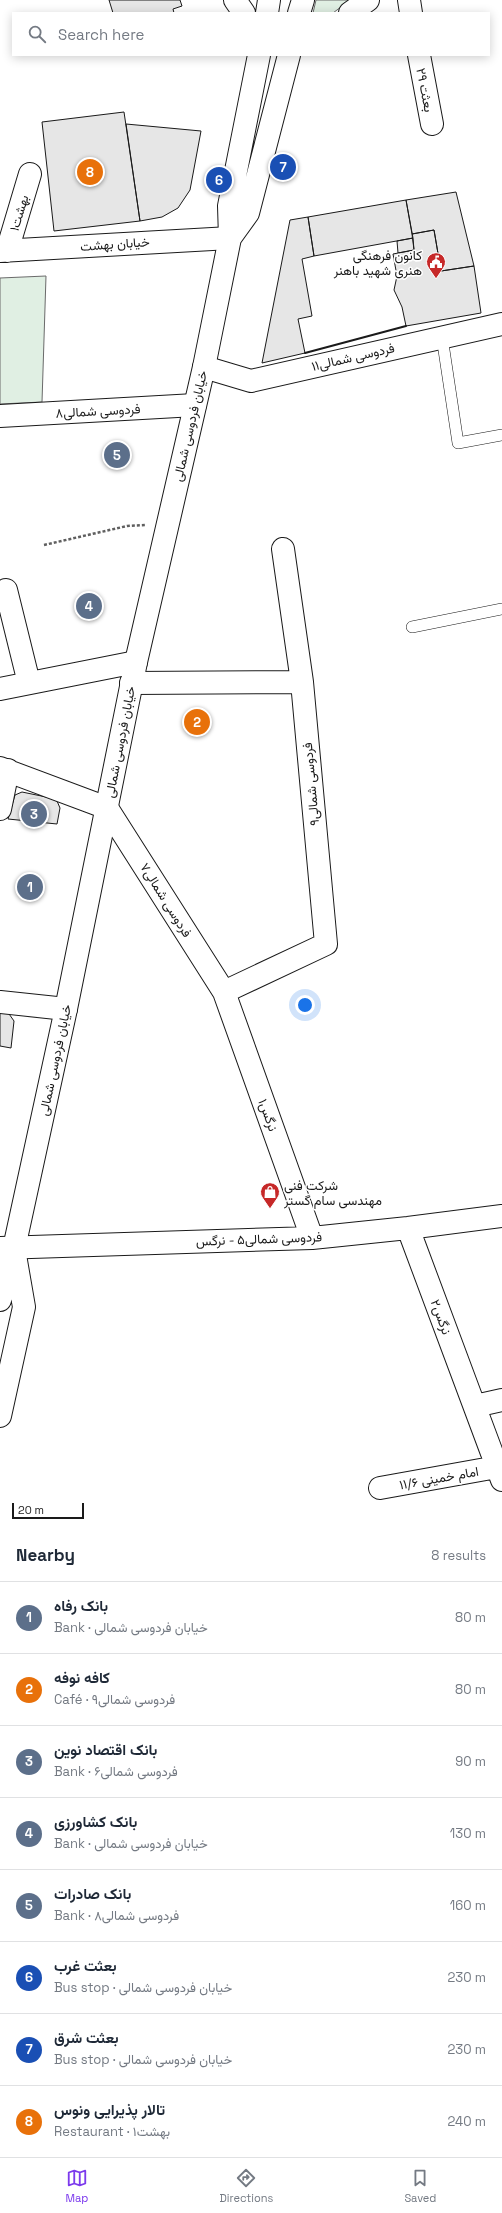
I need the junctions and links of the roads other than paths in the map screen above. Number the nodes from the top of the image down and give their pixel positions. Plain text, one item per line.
1 (235, 0) edge
2 (269, 0) edge
3 (303, 0) edge
4 (368, 0) edge
5 (409, 0) edge
6 (243, 12) edge
7 (267, 12) edge
8 (300, 12) edge
9 (351, 12) edge
10 (411, 12) edge
11 (258, 56) edge
12 (419, 56) edge
13 (292, 60) edge
14 (432, 124) dead end
15 (30, 174) dead end
16 (230, 238) junction
17 (4, 251) edge
18 (502, 324) edge
19 (442, 337) junction
20 (204, 367) junction
21 (195, 405) junction
22 (0, 416) edge
23 (502, 435) edge
24 (283, 549) dead end
25 (6, 590) dead end
26 (502, 609) edge
27 (412, 627) dead end
28 (136, 662) junction
29 (302, 682) junction
30 (29, 683) junction
31 (131, 683) junction
32 (0, 689) edge
33 (4, 769) edge
34 (108, 808) junction
35 (0, 809) edge
36 (224, 992) junction
37 (0, 1002) edge
38 (66, 1009) junction
39 (502, 1216) edge
40 (408, 1228) junction
41 (312, 1238) junction
42 (7, 1248) edge
43 (0, 1300) edge
44 (502, 1400) edge
45 (475, 1406) junction
46 (0, 1416) edge
47 (500, 1474) edge
48 (380, 1488) dead end

1 - 6 street
2 - 7 street
3 - 8 street
4 - 9 street
5 - 10 street
11 - 16 street, خیابان فردوسی شمالی
12 - 14 street, بعثت ۲۹
13 - 16 street, خیابان فردوسی شمالی
15 - 17 street, بهشت۱
16 - 17 street, خیابان بهشت
16 - 20 street, خیابان فردوسی شمالی
18 - 19 street, فردوسی شمالی۱۱
19 - 20 street, فردوسی شمالی۱۱
19 - 23 lane
20 - 21 street, خیابان فردوسی شمالی
21 - 22 street, فردوسی شمالی۸
21 - 28 street, خیابان فردوسی شمالی
24 - 29 street
25 - 30 street
26 - 27 lane
28 - 30 street
28 - 31 street, خیابان فردوسی شمالی
29 - 31 street
29 - 36 street, فردوسی شمالی۹
30 - 32 street
31 - 34 street, خیابان فردوسی شمالی
33 - 34 street
33 - 35 street
34 - 36 street, فردوسی شمالی۷
34 - 38 street, خیابان فردوسی شمالی
36 - 41 street, نرگس۱
37 - 38 street
38 - 42 street, خیابان فردوسی شمالی
39 - 40 street, فردوسی شمالی۵ - نرگس
40 - 41 street, فردوسی شمالی۵ - نرگس
40 - 45 street, نرگس۲
41 - 42 street, فردوسی شمالی۵ - نرگس
42 - 43 street, خیابان فردوسی شمالی
42 - 46 street
44 - 45 street
45 - 47 street, نرگس۲
47 - 48 street, امام خمینی ۱۱/۶

